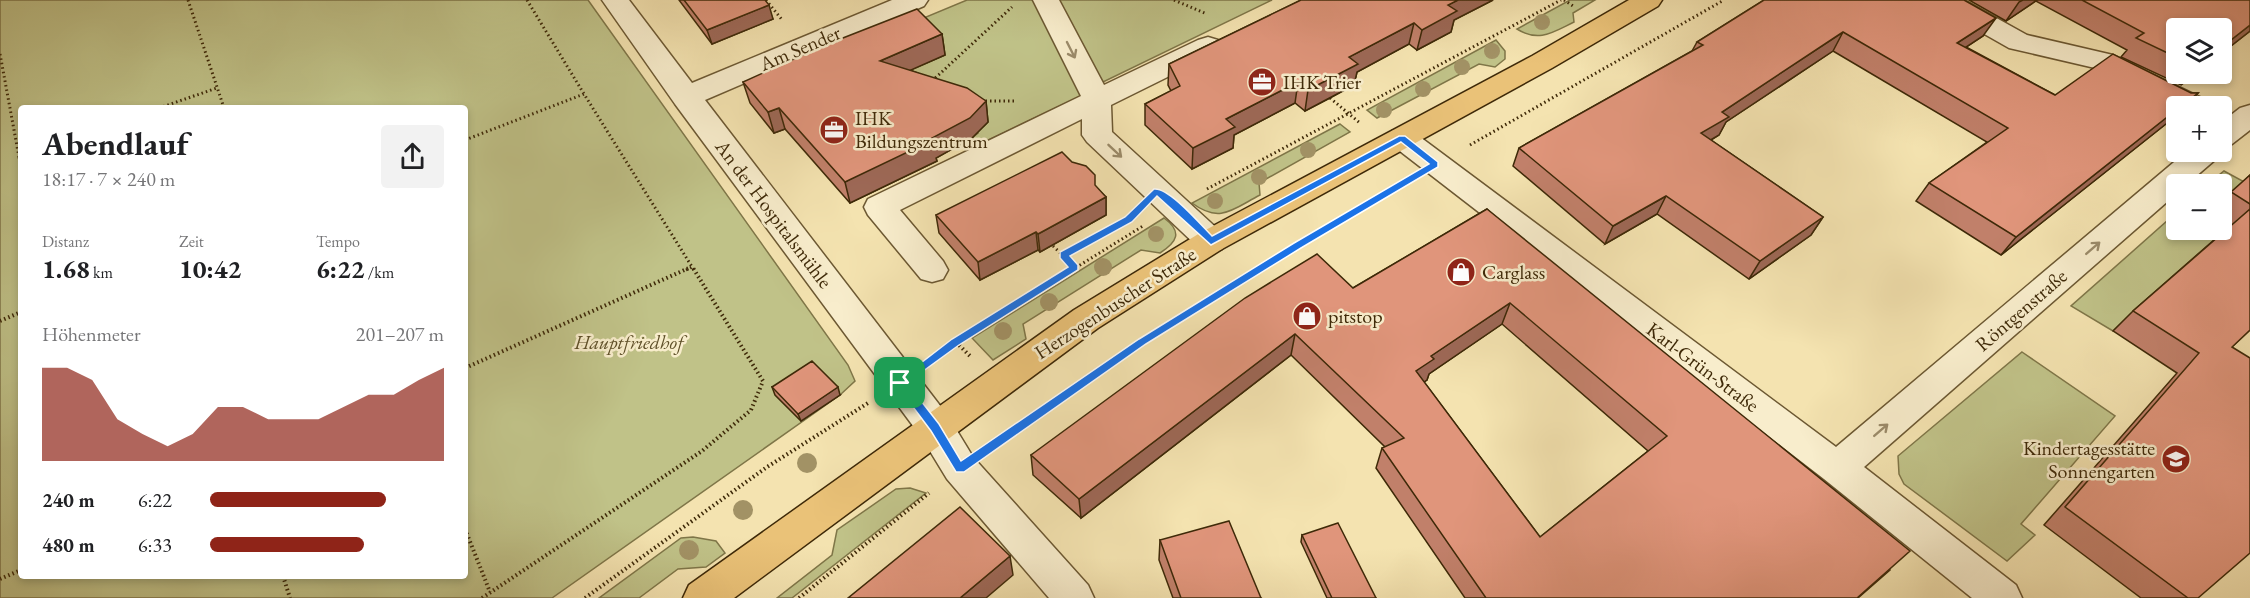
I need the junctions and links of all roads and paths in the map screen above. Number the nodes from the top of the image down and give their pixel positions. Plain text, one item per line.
1 (188, 0) edge
2 (527, 0) edge
3 (615, 0) edge
4 (915, 0) edge
5 (1020, 0) edge
6 (1046, 0) edge
7 (1561, 0) edge
8 (1649, 0) edge
9 (1724, 0) edge
10 (1944, 0) edge
11 (1232, 35) edge
12 (0, 54) edge
13 (926, 86) edge
14 (217, 88) junction
15 (584, 94) junction
16 (2173, 96) edge
17 (685, 97) junction
18 (1097, 100) junction
19 (979, 101) edge
20 (1026, 101) dead end
21 (168, 105) edge
22 (223, 105) edge
23 (1402, 138) junction
24 (468, 139) edge
25 (18, 147) edge
26 (2193, 162) edge
27 (1435, 165) junction
28 (1167, 198) junction
29 (1211, 241) junction
30 (1053, 246) edge
31 (1063, 255) junction
32 (692, 267) junction
33 (1075, 267) junction
34 (932, 270) dead end
35 (18, 313) edge
36 (0, 321) edge
37 (468, 367) edge
38 (900, 383) junction
39 (935, 427) junction
40 (960, 468) junction
41 (1837, 468) junction
42 (468, 537) edge
43 (18, 571) edge
44 (0, 579) edge
45 (284, 579) edge
46 (490, 592) junction
47 (1987, 594) edge
48 (290, 598) edge
49 (482, 598) edge
50 (585, 598) edge
51 (703, 598) edge
52 (799, 598) edge
53 (1074, 598) edge

1 - 14 path
2 - 15 path
3 - 17 street, An der Hospitalsmühle
4 - 17 street, Am Sender
5 - 13 path
6 -> 18 street
7 - 28 path
8 - 23 main road, Herzogenbuscher Straße
9 - 27 path
10 - 16 street
11 - 18 street
12 - 25 path
14 - 21 path
14 - 22 path
15 - 24 path
15 - 32 path
17 - 38 street, An der Hospitalsmühle
18 -> 28 street
18 - 34 street
19 - 20 path
23 - 27 street, Karl-Grün-Straße
23 - 29 main road, Herzogenbuscher Straße
41 -> 26 street, Röntgenstraße
27 - 40 path
27 - 41 street, Karl-Grün-Straße
28 - 29 street
28 - 31 path
28 - 33 path
29 - 39 main road, Herzogenbuscher Straße
30 - 31 path
31 - 33 path
32 - 37 path
32 - 46 path
33 - 38 path
35 - 36 path
38 - 39 street, An der Hospitalsmühle
38 - 50 path
39 - 40 street, An der Hospitalsmühle
39 - 51 main road, Herzogenbuscher Straße
40 - 52 path
40 - 53 street, An der Hospitalsmühle
41 - 47 street, Karl-Grün-Straße
42 - 46 path
43 - 44 path
45 - 48 path
46 - 49 path

